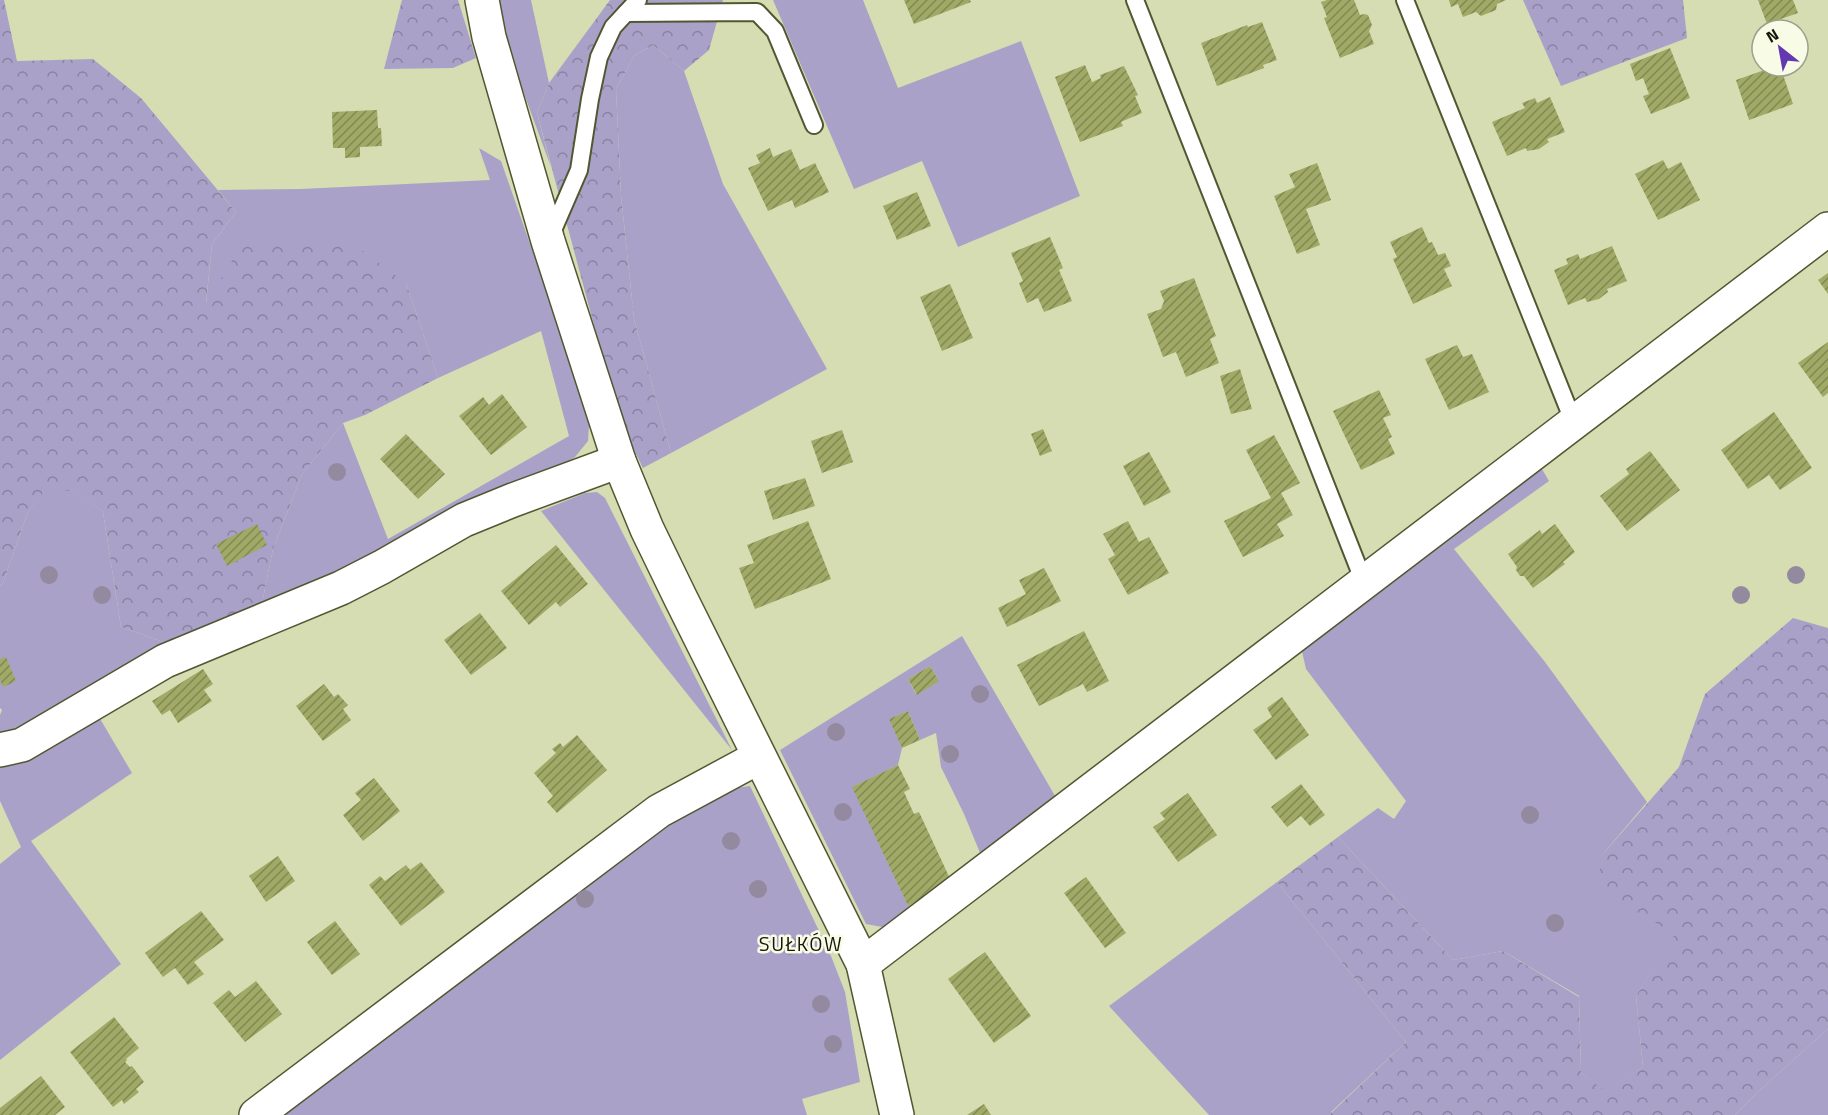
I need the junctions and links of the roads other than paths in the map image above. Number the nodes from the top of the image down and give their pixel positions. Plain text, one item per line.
1 (482, 0) edge
2 (638, 0) edge
3 (1135, 0) edge
4 (1405, 0) edge
5 (626, 13) junction
6 (814, 125) dead end
7 (1828, 229) edge
8 (548, 241) junction
9 (1574, 423) junction
10 (619, 461) junction
11 (1364, 582) junction
12 (0, 750) edge
13 (759, 757) junction
14 (863, 964) junction
15 (256, 1115) edge
16 (897, 1115) edge

1 - 8 street
2 - 5 lane
3 - 11 lane
4 - 9 lane
5 - 6 lane
5 - 8 lane
7 - 9 street
8 - 10 street
9 - 11 street
10 - 12 street
10 - 13 street
11 - 14 street
13 - 14 street
13 - 15 street
14 - 16 street

